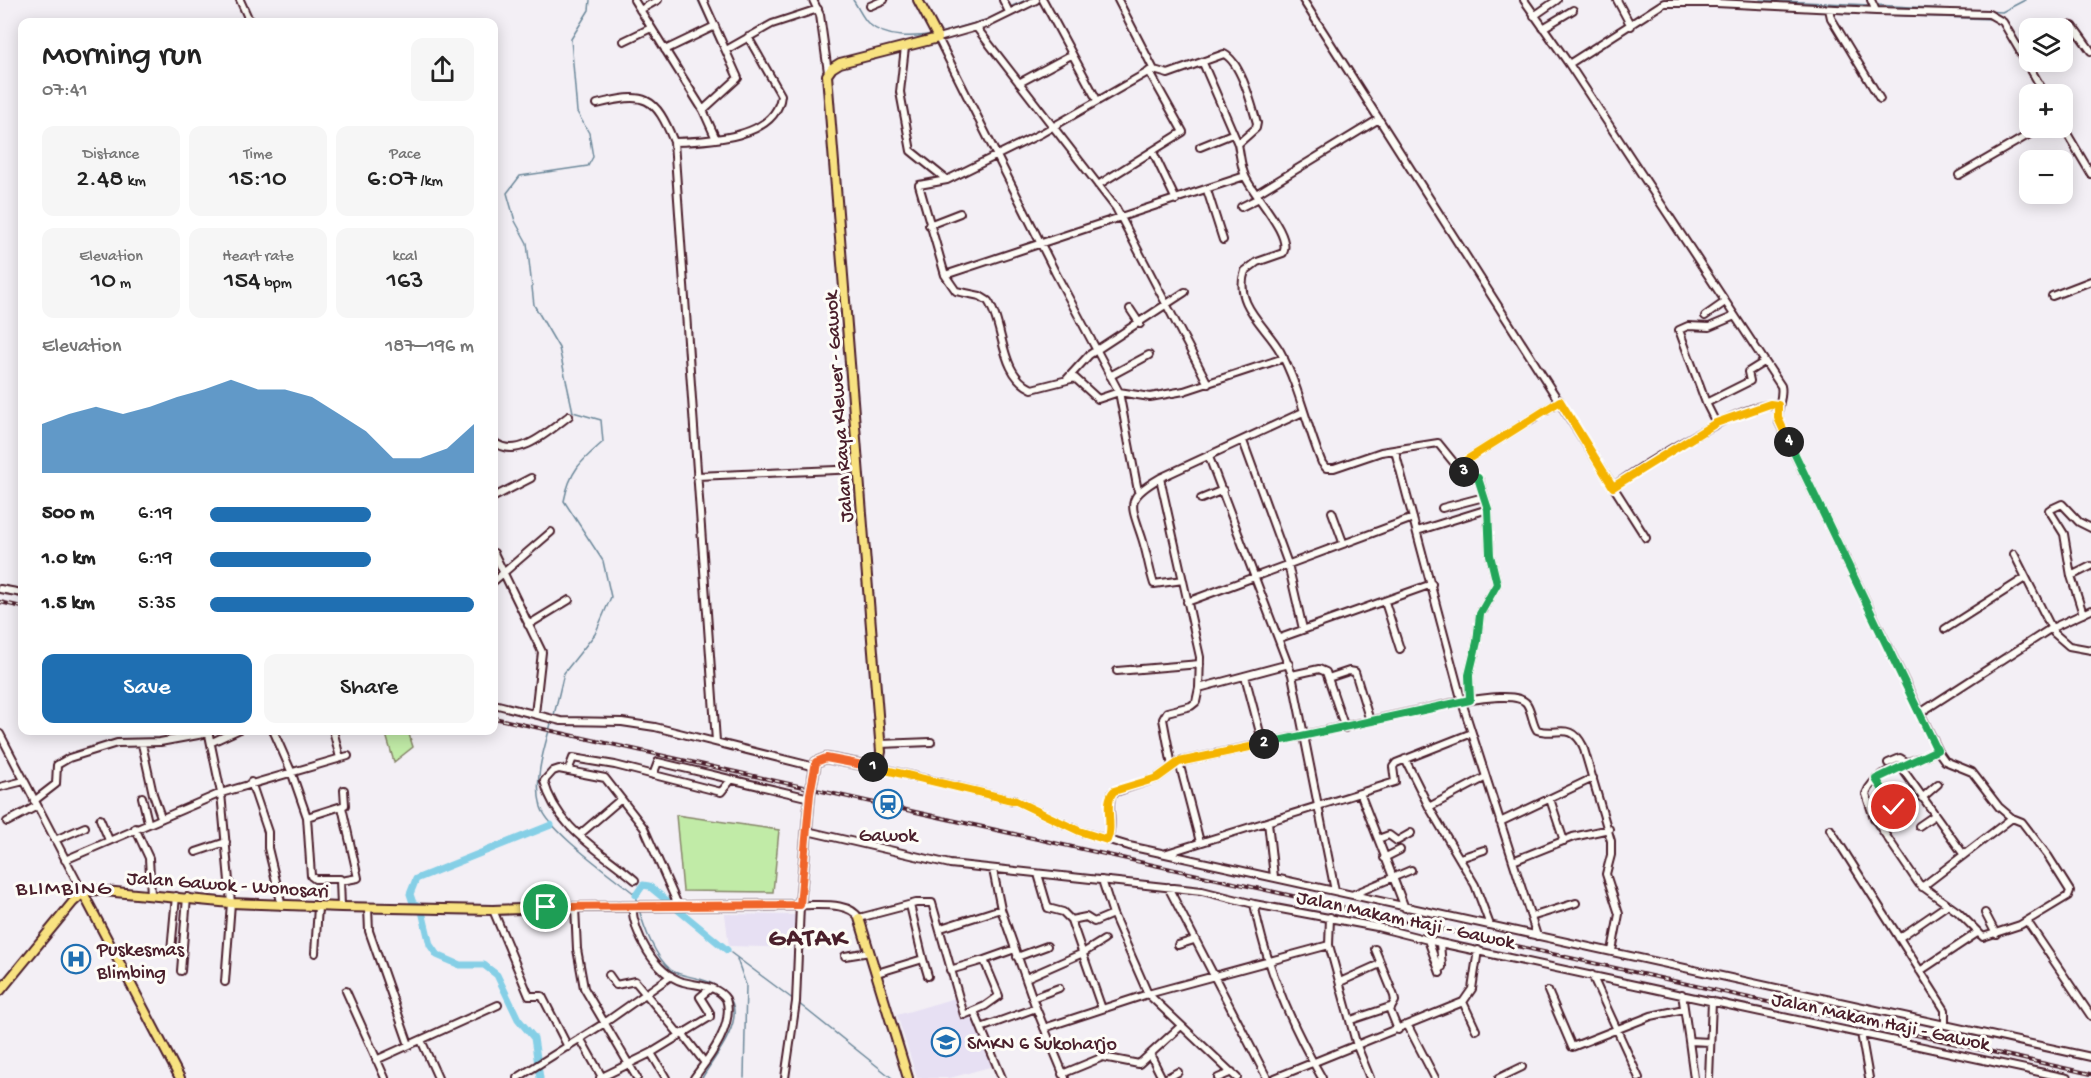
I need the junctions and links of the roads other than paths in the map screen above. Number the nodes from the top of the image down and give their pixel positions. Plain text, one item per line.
1 (240, 0) edge
2 (634, 0) edge
3 (658, 0) edge
4 (704, 0) edge
5 (884, 0) edge
6 (918, 0) edge
7 (1036, 0) edge
8 (1043, 0) edge
9 (1118, 0) edge
10 (1303, 0) edge
11 (1524, 0) edge
12 (1557, 0) edge
13 (1617, 0) edge
14 (1761, 2) edge
15 (816, 3) edge
16 (870, 6) dead end
17 (1874, 6) edge
18 (1006, 7) edge
19 (640, 10) junction
20 (1572, 10) dead end
21 (1829, 11) junction
22 (1534, 16) junction
23 (248, 18) edge
24 (1631, 26) junction
25 (2073, 26) edge
26 (712, 27) junction
27 (976, 27) junction
28 (651, 28) junction
29 (1543, 28) junction
30 (748, 37) junction
31 (938, 38) junction
32 (624, 41) dead end
33 (905, 47) junction
34 (665, 50) junction
35 (726, 50) junction
36 (2019, 51) edge
37 (2091, 51) edge
38 (1071, 55) junction
39 (1203, 63) junction
40 (1569, 64) junction
41 (1151, 71) junction
42 (828, 72) junction
43 (1019, 83) junction
44 (1880, 99) dead end
45 (1097, 100) junction
46 (597, 104) dead end
47 (703, 110) junction
48 (1379, 119) junction
49 (1053, 125) junction
50 (1232, 134) junction
51 (2023, 138) edge
52 (2070, 138) edge
53 (716, 139) junction
54 (674, 142) junction
55 (1238, 144) junction
56 (1200, 147) dead end
57 (1153, 152) junction
58 (997, 155) junction
59 (2091, 174) edge
60 (1959, 175) dead end
61 (1245, 176) junction
62 (947, 180) junction
63 (1098, 184) junction
64 (1207, 190) junction
65 (1258, 196) junction
66 (1176, 200) junction
67 (1241, 207) dead end
68 (960, 213) dead end
69 (1121, 217) junction
70 (929, 225) junction
71 (1223, 240) dead end
72 (1041, 244) junction
73 (945, 275) junction
74 (2091, 281) edge
75 (1185, 292) dead end
76 (2052, 296) dead end
77 (1725, 302) junction
78 (1167, 305) junction
79 (1130, 309) dead end
80 (1705, 316) dead end
81 (1735, 316) junction
82 (1140, 324) junction
83 (1097, 351) junction
84 (1149, 355) dead end
85 (1284, 358) junction
86 (1764, 362) junction
87 (1110, 376) junction
88 (1067, 379) junction
89 (1208, 384) junction
90 (1119, 392) junction
91 (1560, 401) junction
92 (1706, 403) junction
93 (1778, 405) junction
94 (1303, 412) junction
95 (569, 416) dead end
96 (1716, 423) junction
97 (1244, 441) junction
98 (498, 444) edge
99 (1395, 451) junction
100 (1209, 457) junction
101 (1457, 466) junction
102 (859, 469) junction
103 (697, 476) junction
104 (531, 478) dead end
105 (1160, 478) junction
106 (1613, 487) junction
107 (1223, 490) junction
108 (1138, 491) junction
109 (498, 495) edge
110 (1484, 497) junction
111 (1201, 499) dead end
112 (1442, 508) dead end
113 (1488, 509) junction
114 (1332, 512) dead end
115 (1413, 518) junction
116 (2091, 528) edge
117 (1417, 531) junction
118 (551, 532) dead end
119 (1646, 538) dead end
120 (1343, 542) junction
121 (2014, 554) dead end
122 (498, 562) edge
123 (1288, 564) junction
124 (2091, 566) edge
125 (503, 574) junction
126 (1255, 575) junction
127 (2071, 576) junction
128 (498, 578) edge
129 (2025, 578) junction
130 (1183, 580) junction
131 (1432, 584) junction
132 (0, 589) edge
133 (18, 592) edge
134 (569, 600) dead end
135 (1187, 602) junction
136 (1385, 602) junction
137 (2091, 610) edge
138 (2083, 614) junction
139 (528, 625) junction
140 (1303, 629) junction
141 (1945, 629) dead end
142 (2050, 629) junction
143 (1280, 639) junction
144 (1400, 649) dead end
145 (2091, 650) edge
146 (1200, 664) junction
147 (1289, 664) junction
148 (1117, 672) dead end
149 (1292, 675) junction
150 (1245, 676) junction
151 (1328, 678) junction
152 (1200, 688) junction
153 (1470, 700) junction
154 (1462, 702) junction
155 (498, 705) edge
156 (1920, 713) junction
157 (538, 715) junction
158 (1370, 721) junction
159 (1345, 728) junction
160 (0, 734) edge
161 (1472, 734) junction
162 (192, 735) edge
163 (209, 735) edge
164 (227, 735) edge
165 (275, 735) edge
166 (334, 735) edge
167 (1305, 736) junction
168 (716, 741) junction
169 (212, 742) junction
170 (931, 742) dead end
171 (142, 744) junction
172 (880, 744) junction
173 (1263, 744) junction
174 (1937, 750) junction
175 (348, 756) dead end
176 (340, 758) junction
177 (1405, 759) junction
178 (1179, 762) junction
179 (607, 763) junction
180 (1888, 763) dead end
181 (1908, 763) junction
182 (1172, 766) junction
183 (814, 767) junction
184 (876, 767) junction
185 (1901, 767) junction
186 (291, 771) junction
187 (568, 771) junction
188 (653, 775) junction
189 (604, 777) junction
190 (1486, 777) junction
191 (1593, 778) junction
192 (1876, 779) junction
193 (731, 780) junction
194 (24, 781) junction
195 (251, 782) junction
196 (1938, 784) dead end
197 (0, 787) edge
198 (344, 790) dead end
199 (220, 793) junction
200 (1359, 793) junction
201 (142, 797) dead end
202 (810, 798) junction
203 (1922, 798) junction
204 (621, 799) junction
205 (1550, 799) junction
206 (36, 803) junction
207 (1319, 805) junction
208 (342, 807) junction
209 (1429, 807) junction
210 (1894, 807) dead end
211 (1935, 815) junction
212 (161, 817) junction
213 (307, 817) junction
214 (2012, 818) junction
215 (100, 819) dead end
216 (8, 822) dead end
217 (148, 822) junction
218 (1268, 822) junction
219 (1500, 822) junction
220 (1919, 826) dead end
221 (85, 827) dead end
222 (135, 828) junction
223 (1609, 829) junction
224 (1830, 829) dead end
225 (807, 831) junction
226 (1411, 833) dead end
227 (579, 835) junction
228 (1378, 839) junction
229 (55, 840) junction
230 (109, 840) junction
231 (1107, 840) junction
232 (1564, 841) junction
233 (226, 842) junction
234 (1200, 842) junction
235 (1400, 850) dead end
236 (1484, 850) dead end
237 (196, 852) dead end
238 (1167, 853) junction
239 (1964, 855) junction
240 (1384, 858) junction
241 (1461, 858) junction
242 (65, 860) junction
243 (1513, 861) junction
244 (993, 870) junction
245 (1411, 870) dead end
246 (1038, 874) junction
247 (1274, 877) junction
248 (1392, 878) junction
249 (635, 880) dead end
250 (1102, 880) junction
251 (341, 881) junction
252 (1168, 887) junction
253 (1922, 887) junction
254 (1335, 891) junction
255 (83, 893) junction
256 (1353, 894) junction
257 (151, 895) junction
258 (176, 896) junction
259 (187, 897) junction
260 (231, 903) junction
261 (1576, 903) dead end
262 (1254, 904) junction
263 (800, 905) junction
264 (910, 905) junction
265 (1947, 905) junction
266 (282, 906) junction
267 (634, 906) junction
268 (674, 906) junction
269 (318, 907) junction
270 (575, 907) junction
271 (341, 908) junction
272 (368, 908) junction
273 (1405, 908) junction
274 (1001, 909) junction
275 (494, 910) junction
276 (1985, 913) dead end
277 (1113, 914) junction
278 (1330, 917) junction
279 (1531, 917) junction
280 (859, 918) junction
281 (1071, 920) junction
282 (2027, 921) junction
283 (1490, 925) junction
284 (941, 928) junction
285 (1977, 933) junction
286 (1996, 934) junction
287 (1537, 936) junction
288 (1899, 938) junction
289 (1104, 940) dead end
290 (1194, 940) junction
291 (1428, 940) junction
292 (1440, 943) junction
293 (1178, 945) dead end
294 (1329, 945) junction
295 (1047, 946) dead end
296 (1015, 949) junction
297 (1375, 949) dead end
298 (1478, 950) junction
299 (171, 951) dead end
300 (1612, 951) junction
301 (870, 952) junction
302 (1083, 952) junction
303 (315, 953) dead end
304 (845, 956) dead end
305 (1017, 957) junction
306 (923, 959) junction
307 (984, 960) junction
308 (1268, 962) junction
309 (1380, 963) junction
310 (950, 970) junction
311 (182, 971) dead end
312 (1920, 971) junction
313 (877, 973) junction
314 (609, 975) dead end
315 (1592, 975) junction
316 (670, 976) junction
317 (928, 976) dead end
318 (1215, 976) junction
319 (1026, 978) junction
320 (225, 982) dead end
321 (1340, 982) junction
322 (711, 988) junction
323 (1059, 988) dead end
324 (0, 990) edge
325 (346, 991) dead end
326 (1548, 991) dead end
327 (647, 993) junction
328 (1148, 994) junction
329 (1682, 994) junction
330 (1032, 998) junction
331 (1712, 1001) junction
332 (1463, 1002) junction
333 (498, 1005) dead end
334 (1390, 1007) junction
335 (1036, 1008) junction
336 (1102, 1009) junction
337 (1684, 1009) junction
338 (974, 1011) junction
339 (2091, 1015) edge
340 (1351, 1020) junction
341 (603, 1023) junction
342 (1945, 1024) junction
343 (1181, 1026) junction
344 (1408, 1026) junction
345 (981, 1028) junction
346 (1044, 1028) junction
347 (1476, 1029) dead end
348 (1616, 1029) junction
349 (1398, 1030) junction
350 (1861, 1032) junction
351 (680, 1033) junction
352 (580, 1038) junction
353 (421, 1040) junction
354 (1689, 1041) junction
355 (1710, 1042) junction
356 (409, 1045) junction
357 (1357, 1046) junction
358 (568, 1047) junction
359 (651, 1053) junction
360 (1150, 1054) junction
361 (2091, 1057) edge
362 (376, 1060) junction
363 (705, 1063) junction
364 (1313, 1063) junction
365 (630, 1065) junction
366 (1522, 1067) dead end
367 (1178, 1072) dead end
368 (1232, 1072) junction
369 (1064, 1076) edge
370 (180, 1078) edge
371 (385, 1078) edge
372 (438, 1078) edge
373 (517, 1078) edge
374 (601, 1078) edge
375 (636, 1078) edge
376 (666, 1078) edge
377 (694, 1078) edge
378 (785, 1078) edge
379 (908, 1078) edge
380 (1002, 1078) edge
381 (1162, 1078) edge
382 (1167, 1078) edge
383 (1218, 1078) edge
384 (1238, 1078) edge
385 (1267, 1078) edge
386 (1275, 1078) edge
387 (1322, 1078) edge
388 (1370, 1078) edge
389 (1435, 1078) edge
390 (1499, 1078) edge
391 (1639, 1078) edge
392 (1694, 1078) edge
393 (1709, 1078) edge
394 (1869, 1078) edge
395 (2064, 1078) edge

1 - 23 street
2 - 19 street
3 - 19 street
4 - 26 street
5 - 16 street
6 - 31 main road
7 - 18 street
8 - 38 street
9 - 41 street
10 - 48 street
11 - 22 street
12 - 22 street
13 - 24 street
14 - 21 street
14 - 24 street
15 - 30 street
15 - 42 street
17 - 21 street
17 - 36 street
18 - 27 street
19 - 28 street
20 - 29 street
21 - 44 street
22 - 29 street
24 - 40 street
25 - 37 street
26 - 34 street
26 - 35 street
27 - 31 street
27 - 43 street
28 - 32 street
28 - 34 street
29 - 40 street
30 - 35 street
30 - 53 street
31 - 33 main road
31 - 58 street
33 - 42 main road
33 - 62 street
34 - 47 street
35 - 47 street
38 - 43 street
38 - 45 street
39 - 41 street
39 - 50 street
39 - 55 street
40 - 77 street
41 - 45 street
41 - 57 street
42 - 102 main road, Jalan Raya Klewer - Gawok
43 - 49 street
45 - 49 street
46 - 54 street
47 - 53 street
48 - 65 street
48 - 91 street
49 - 58 street
49 - 63 street
50 - 55 street
50 - 56 street
51 - 60 street
52 - 59 street
53 - 54 street
54 - 103 street
55 - 61 street
57 - 63 street
57 - 66 street
58 - 62 street
58 - 72 street
61 - 64 street
61 - 65 street
62 - 70 street
63 - 69 street
64 - 66 street
64 - 71 street
65 - 67 street
65 - 85 street
66 - 69 street
68 - 70 street
69 - 72 street
69 - 78 street
70 - 73 street
72 - 73 street
72 - 83 street
73 - 88 street
74 - 76 street
75 - 78 street
77 - 80 street
77 - 81 street
78 - 82 street
78 - 89 street
79 - 82 street
81 - 86 street
81 - 92 street
82 - 83 street
83 - 87 street
83 - 88 street
84 - 87 street
85 - 89 street
85 - 94 street
86 - 92 street
86 - 93 street
87 - 90 street
88 - 90 street
89 - 90 street
90 - 108 street
91 - 101 street
91 - 106 street
92 - 96 street
93 - 96 street
93 - 156 street
94 - 97 street
94 - 99 street
95 - 98 street
96 - 106 street
97 - 100 street
97 - 123 street
99 - 101 street
99 - 115 street
100 - 105 street
100 - 107 street
101 - 110 street
102 - 103 street
102 - 172 main road, Jalan Raya Klewer - Gawok
103 - 168 street
104 - 109 street
105 - 108 street
105 - 130 street
106 - 119 street
107 - 111 street
107 - 126 street
108 - 130 street
110 - 112 street
110 - 113 street
113 - 117 street
113 - 153 street
114 - 120 street
115 - 117 street
115 - 120 street
116 - 127 street
117 - 131 street
118 - 125 street
120 - 123 street
121 - 129 street
122 - 125 street
123 - 126 street
123 - 140 street
124 - 127 street
125 - 128 street
125 - 139 street
126 - 135 street
126 - 143 street
127 - 138 street
129 - 141 street
129 - 142 street
130 - 135 street
131 - 136 street
131 - 154 street
132 - 133 street
134 - 139 street
135 - 146 street
136 - 140 street
136 - 144 street
137 - 138 street
138 - 142 street
139 - 157 street
140 - 143 street
142 - 145 street
142 - 156 street
143 - 147 street
146 - 148 street
146 - 152 street
147 - 149 street
147 - 150 street
149 - 151 street
149 - 167 street
150 - 152 street
150 - 173 street
151 - 158 street
151 - 159 street
152 - 182 street
153 - 154 street
153 - 191 street
154 - 158 street
154 - 161 street
155 - 157 street
156 - 174 street
157 - 168 street
158 - 159 street
159 - 167 street
160 - 194 street
161 - 177 street
161 - 190 street
162 - 171 street
163 - 169 street
164 - 169 street
165 - 186 street
166 - 176 street
167 - 173 street
167 - 207 street
168 - 183 street
169 - 199 street
170 - 172 street
171 - 206 street
171 - 212 street
172 - 184 main road, Jalan Raya Klewer - Gawok
173 - 178 street
174 - 181 street
174 - 214 street
175 - 176 street
176 - 186 street
177 - 200 street
177 - 209 street
178 - 182 street
178 - 234 street
179 - 187 street
179 - 188 street
179 - 189 street
180 - 181 street
181 - 185 street
182 - 231 street
183 - 184 main road
183 - 202 main road
184 - 231 street
185 - 192 street
185 - 203 street
186 - 195 street
186 - 213 street
187 - 189 street
187 - 227 street
188 - 193 street
188 - 193 street
189 - 204 street
190 - 209 street
190 - 219 street
191 - 205 street
191 - 223 street
192 - 210 street
192 - 253 street
193 - 202 street
194 - 197 street
194 - 206 street
195 - 199 street
195 - 266 street
196 - 203 street
198 - 208 street
199 - 212 street
199 - 233 street
200 - 207 street
200 - 228 street
201 - 217 street
202 - 225 main road
203 - 211 street
204 - 227 street
204 - 268 street
205 - 219 street
205 - 232 street
206 - 216 street
206 - 229 street
207 - 218 street
207 - 254 street
208 - 213 street
208 - 251 street
209 - 241 street
211 - 220 street
211 - 239 street
212 - 217 street
213 - 251 street
214 - 239 street
214 - 282 street
215 - 230 street
217 - 222 street
218 - 234 street
218 - 247 street
219 - 243 street
221 - 229 street
222 - 230 street
222 - 257 street
223 - 232 street
223 - 300 street
224 - 288 street
225 - 244 street, Jalan Makam Haji - Gawok
225 - 263 main road
226 - 228 street
227 - 249 street
228 - 240 street
229 - 242 street
230 - 242 street
231 - 238 street
232 - 243 street
233 - 237 street
233 - 260 street
234 - 238 street
235 - 240 street
236 - 241 street
238 - 247 street
239 - 253 street
240 - 248 street
241 - 283 street
242 - 255 street
243 - 279 street
244 - 246 street, Jalan Makam Haji - Gawok
244 - 274 street
245 - 248 street
246 - 250 street, Jalan Makam Haji - Gawok
246 - 281 street
247 - 254 street
248 - 256 street
248 - 273 street
250 - 252 street, Jalan Makam Haji - Gawok
250 - 277 street
251 - 271 street
252 - 262 street, Jalan Makam Haji - Gawok
252 - 290 street
253 - 265 street
254 - 256 street
255 - 257 main road, Jalan Gawok - Wonosari
255 - 324 main road
255 - 370 main road
256 - 273 street
257 - 258 main road, Jalan Gawok - Wonosari
258 - 259 main road, Jalan Gawok - Wonosari
258 - 299 street
259 - 260 main road, Jalan Gawok - Wonosari
259 - 311 street
260 - 266 main road, Jalan Gawok - Wonosari
260 - 320 street
261 - 279 street
262 - 278 street, Jalan Makam Haji - Gawok
262 - 308 street
263 - 268 main road, Jalan Gawok - Wonosari
263 - 280 street
263 - 378 street
264 - 280 street
264 - 284 street
264 - 306 street
265 - 285 street
265 - 288 street
266 - 269 main road, Jalan Gawok - Wonosari
267 - 268 main road, Jalan Gawok - Wonosari
267 - 270 main road, Jalan Gawok - Wonosari
267 - 316 street
269 - 271 main road, Jalan Gawok - Wonosari
269 - 303 street
270 - 275 main road, Jalan Gawok - Wonosari
270 - 341 street
271 - 272 main road, Jalan Gawok - Wonosari
272 - 275 main road, Jalan Gawok - Wonosari
272 - 356 street
273 - 283 street
274 - 284 street
274 - 296 street
275 - 358 street
276 - 286 street
277 - 281 street
277 - 328 street
278 - 291 street, Jalan Makam Haji - Gawok
278 - 294 street
279 - 287 street
280 - 301 main road
281 - 302 street
282 - 286 street
282 - 339 street
283 - 287 street
284 - 310 street
285 - 286 street
285 - 312 street
287 - 300 street
288 - 312 street
289 - 302 street
290 - 293 street
290 - 318 street
291 - 292 street, Jalan Makam Haji - Gawok
291 - 292 street
292 - 298 street, Jalan Makam Haji - Gawok
294 - 308 street
294 - 321 street
295 - 305 street
296 - 305 street
296 - 307 street
297 - 309 street
298 - 315 street, Jalan Makam Haji - Gawok
298 - 332 street
300 - 342 street
301 - 304 street
301 - 313 main road
302 - 319 street
302 - 336 street
305 - 319 street
306 - 313 street
306 - 317 street
307 - 310 street
307 - 338 street
308 - 318 street
308 - 364 street
309 - 321 street
309 - 334 street
310 - 338 street
312 - 342 street
313 - 379 main road
314 - 327 street
315 - 329 street, Jalan Makam Haji - Gawok
315 - 348 street
316 - 322 street
316 - 327 street
318 - 328 street
318 - 385 street
319 - 330 street
321 - 340 street
322 - 351 street
322 - 363 street
323 - 330 street
325 - 362 street
326 - 348 street
327 - 341 street
327 - 351 street
328 - 336 street
328 - 343 street
329 - 331 street, Jalan Makam Haji - Gawok
329 - 337 street
330 - 335 street
331 - 350 street, Jalan Makam Haji - Gawok
331 - 355 street
332 - 344 street
332 - 347 street
333 - 353 street
334 - 340 street
334 - 349 street
335 - 345 street
335 - 346 street
336 - 346 street
337 - 348 street
337 - 354 street
338 - 345 street
340 - 357 street
341 - 352 street
341 - 365 street
342 - 361 street
343 - 360 street
343 - 368 street
344 - 349 street
344 - 389 street
345 - 380 street
346 - 369 street
348 - 391 street
349 - 357 street
350 - 394 street
350 - 395 street, Jalan Makam Haji - Gawok
351 - 359 street
351 - 363 street
352 - 358 street
352 - 374 street
353 - 356 street
353 - 372 street
354 - 355 street
354 - 392 street
355 - 393 street
356 - 362 street
357 - 364 street
357 - 388 street
358 - 373 street
359 - 365 street
359 - 376 street
360 - 369 street
360 - 381 street
362 - 371 street
363 - 377 street
364 - 386 street
364 - 387 street
365 - 374 street
365 - 375 street
366 - 390 street
367 - 382 street
368 - 383 street
368 - 384 street

